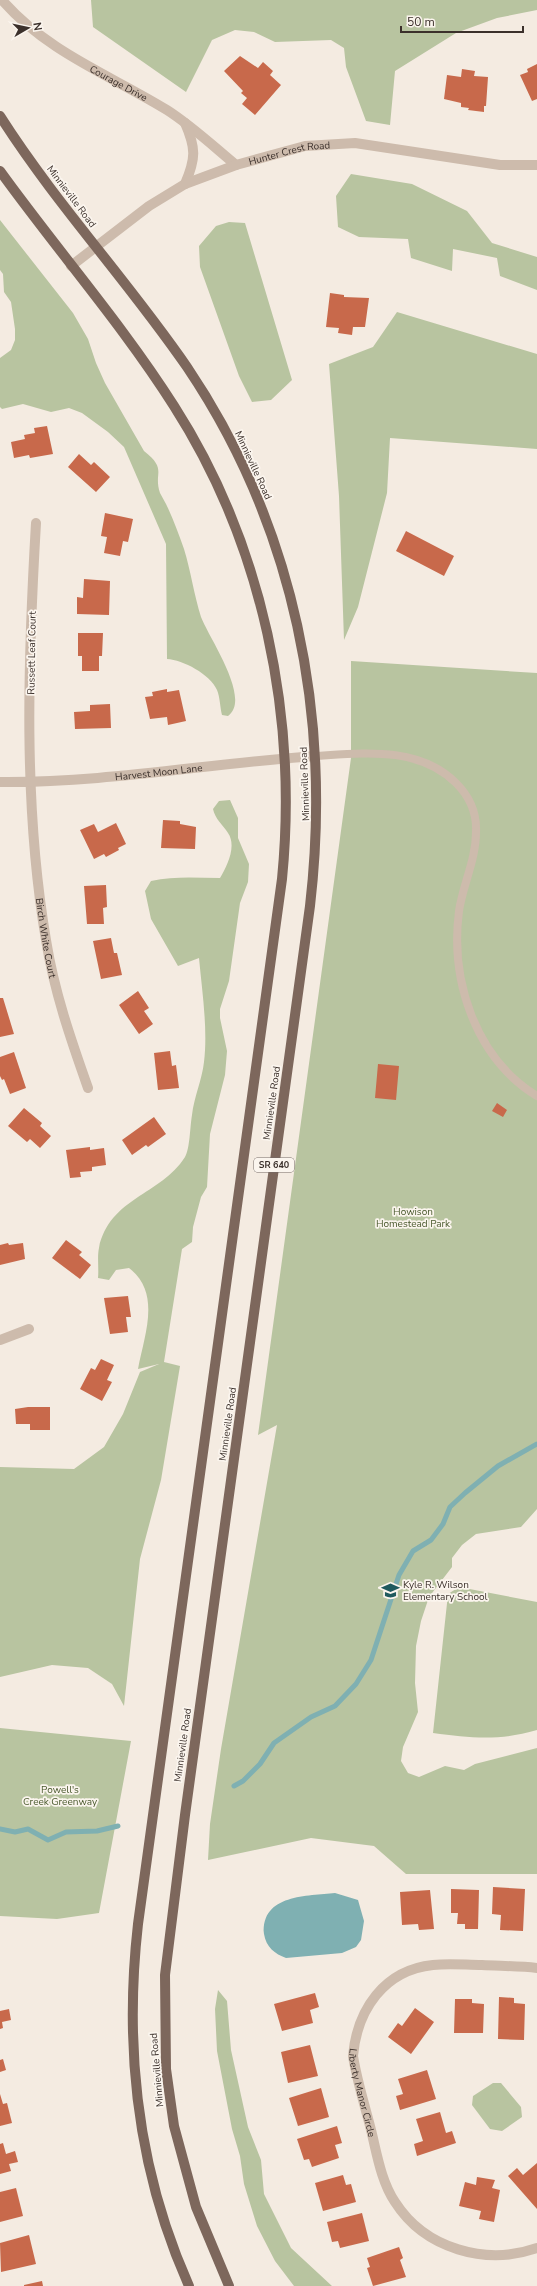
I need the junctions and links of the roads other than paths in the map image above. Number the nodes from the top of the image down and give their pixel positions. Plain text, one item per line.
1 (2, 0) edge
2 (0, 116) edge
3 (184, 121) junction
4 (236, 165) junction
5 (537, 165) edge
6 (0, 171) edge
7 (185, 184) junction
8 (96, 247) junction
9 (71, 266) junction
10 (36, 524) dead end
11 (316, 756) junction
12 (285, 758) junction
13 (0, 782) edge
14 (32, 782) junction
15 (88, 1088) dead end
16 (537, 1096) edge
17 (29, 1329) dead end
18 (0, 1340) edge
19 (537, 1968) edge
20 (537, 2248) edge
21 (189, 2286) edge
22 (229, 2286) edge

1 - 3 street, Courage Drive
2 - 8 main road, Minnieville Road / SR 640
3 - 4 street, Courage Drive
3 - 7 street
4 - 5 street, Hunter Crest Road
4 - 7 street, Hunter Crest Road
6 - 9 main road, Minnieville Road / SR 640
7 - 8 street, Hunter Crest Road
8 - 9 street, Hunter Crest Road
8 - 11 main road, Minnieville Road / SR 640
9 - 12 main road, Minnieville Road / SR 640
10 - 14 street, Russett Leaf Court
11 - 12 street, Harvest Moon Lane
11 - 16 lane
11 - 22 main road, Minnieville Road / SR 640
12 - 14 street, Harvest Moon Lane
12 - 21 main road, Minnieville Road / SR 640
13 - 14 street, Harvest Moon Lane
14 - 15 street, Birch White Court
17 - 18 street
19 - 20 street, Liberty Manor Circle

